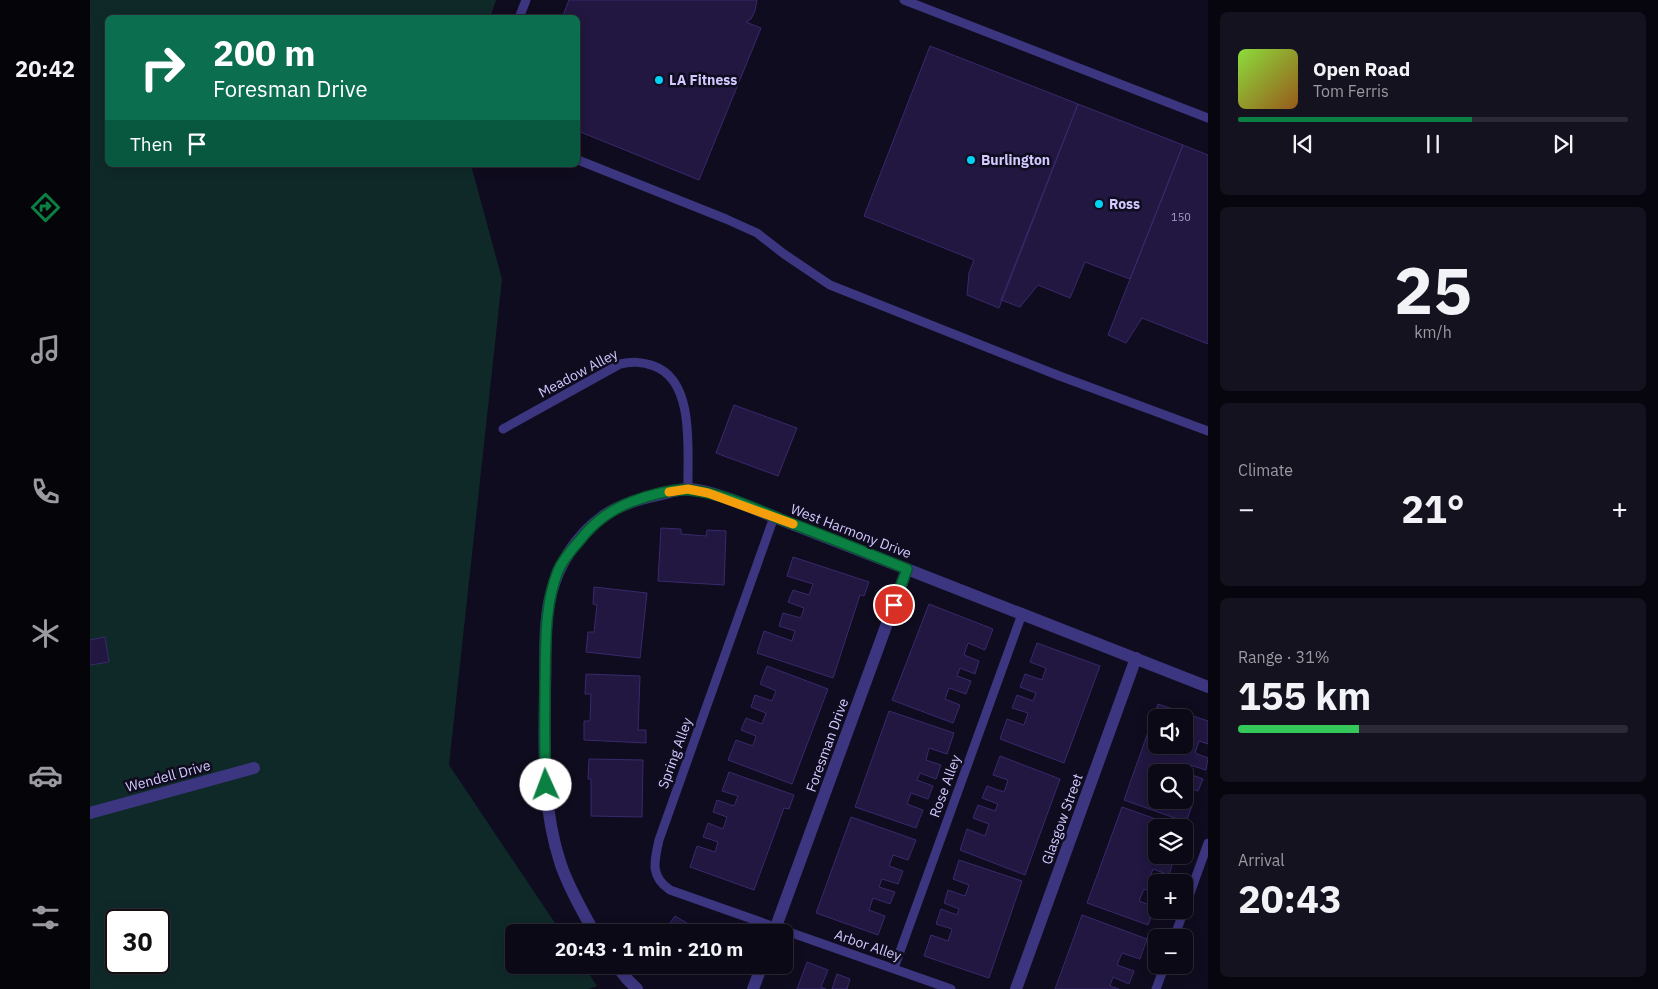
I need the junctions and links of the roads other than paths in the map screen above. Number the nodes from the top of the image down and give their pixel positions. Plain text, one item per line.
1 (526, 0) edge
2 (904, 0) edge
3 (520, 15) edge
4 (1208, 118) edge
5 (580, 161) edge
6 (503, 428) dead end
7 (1208, 432) edge
8 (688, 489) junction
9 (774, 516) junction
10 (907, 569) junction
11 (1022, 614) junction
12 (1136, 658) junction
13 (1208, 687) edge
14 (254, 768) dead end
15 (90, 813) edge
16 (1208, 843) edge
17 (589, 924) edge
18 (759, 924) edge
19 (777, 924) edge
20 (1177, 929) edge
21 (793, 936) edge
22 (894, 968) junction
23 (623, 974) edge
24 (759, 974) edge
25 (1162, 974) edge
26 (637, 989) edge
27 (753, 989) edge
28 (951, 989) edge
29 (1016, 989) edge
30 (1156, 989) edge

1 - 3 lane
2 - 4 lane
5 - 7 lane
6 - 8 lane, Meadow Alley
8 - 9 street, West Harmony Drive
8 - 17 street, West Harmony Drive
9 - 10 street, West Harmony Drive
9 - 18 lane, Spring Alley
10 - 11 street, West Harmony Drive
10 - 19 street, Foresman Drive
11 - 12 street, West Harmony Drive
11 - 22 lane, Rose Alley
12 - 13 street, West Harmony Drive
12 - 29 street, Glasgow Street
14 - 15 street, Wendell Drive
16 - 20 lane
21 - 22 lane, Arbor Alley
22 - 28 lane, Arbor Alley
23 - 26 street
24 - 27 street
25 - 30 lane

